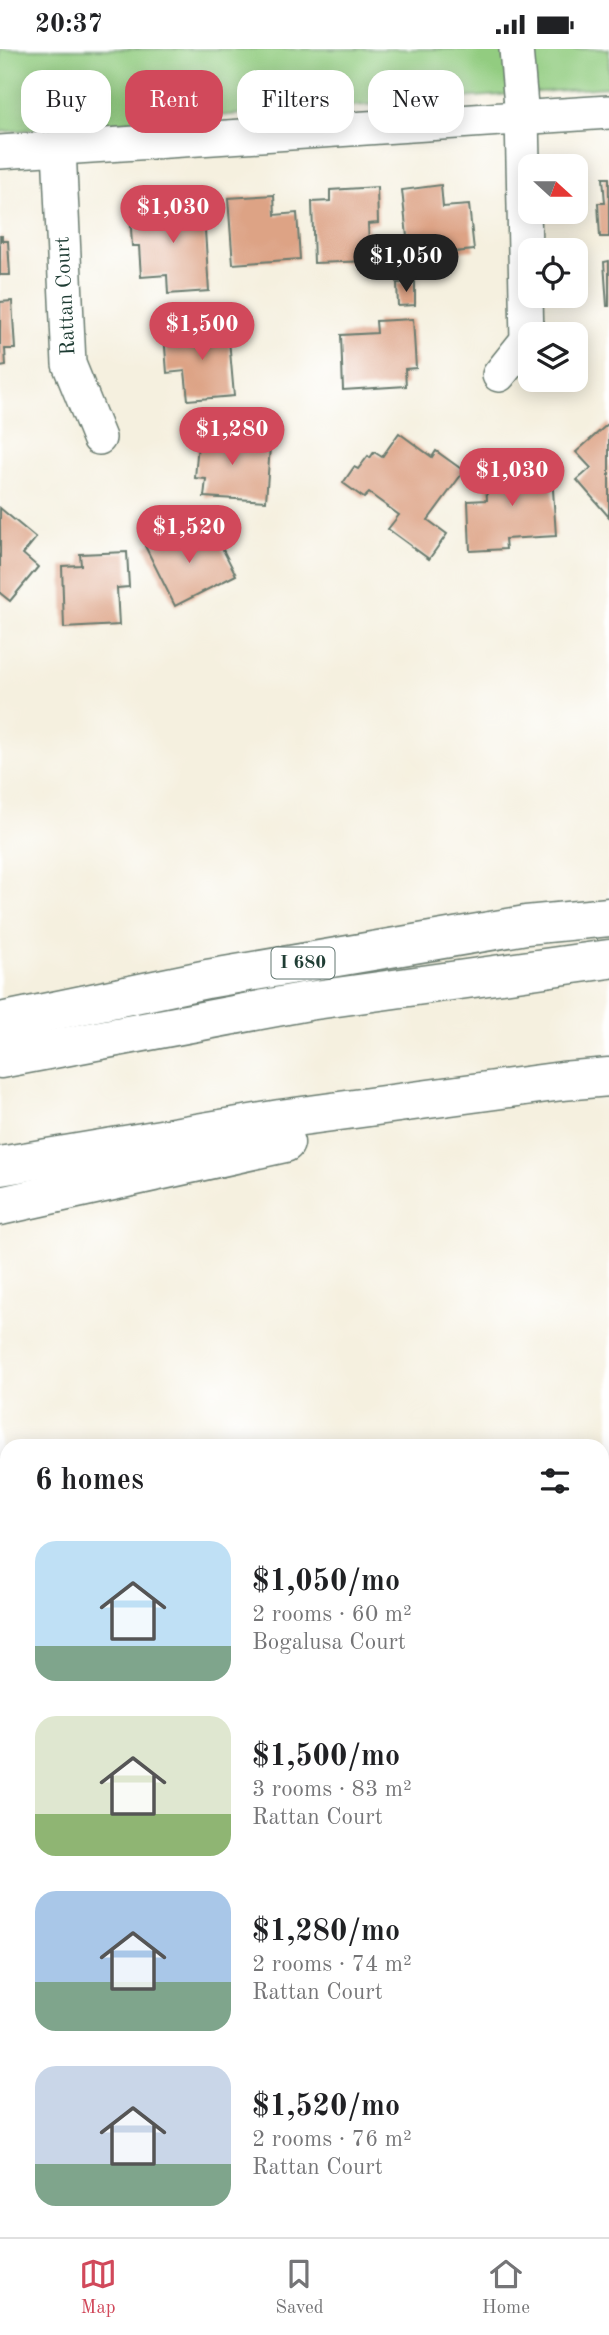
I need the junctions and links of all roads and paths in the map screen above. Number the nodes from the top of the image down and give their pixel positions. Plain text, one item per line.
1 (516, 49) edge
2 (609, 112) edge
3 (522, 117) junction
4 (59, 148) junction
5 (0, 152) edge
6 (499, 375) dead end
7 (99, 438) dead end
8 (609, 917) edge
9 (609, 959) edge
10 (0, 1022) edge
11 (0, 1059) edge
12 (609, 1077) edge
13 (562, 1081) junction
14 (0, 1166) edge
15 (0, 1206) edge

1 - 3 street
2 - 3 street
3 - 4 street
3 - 6 street
4 - 5 street
4 - 7 street, Rattan Court
8 - 10 highway, I 680
9 - 11 highway, I 680
12 - 13 highway
13 - 14 highway
13 - 15 highway

